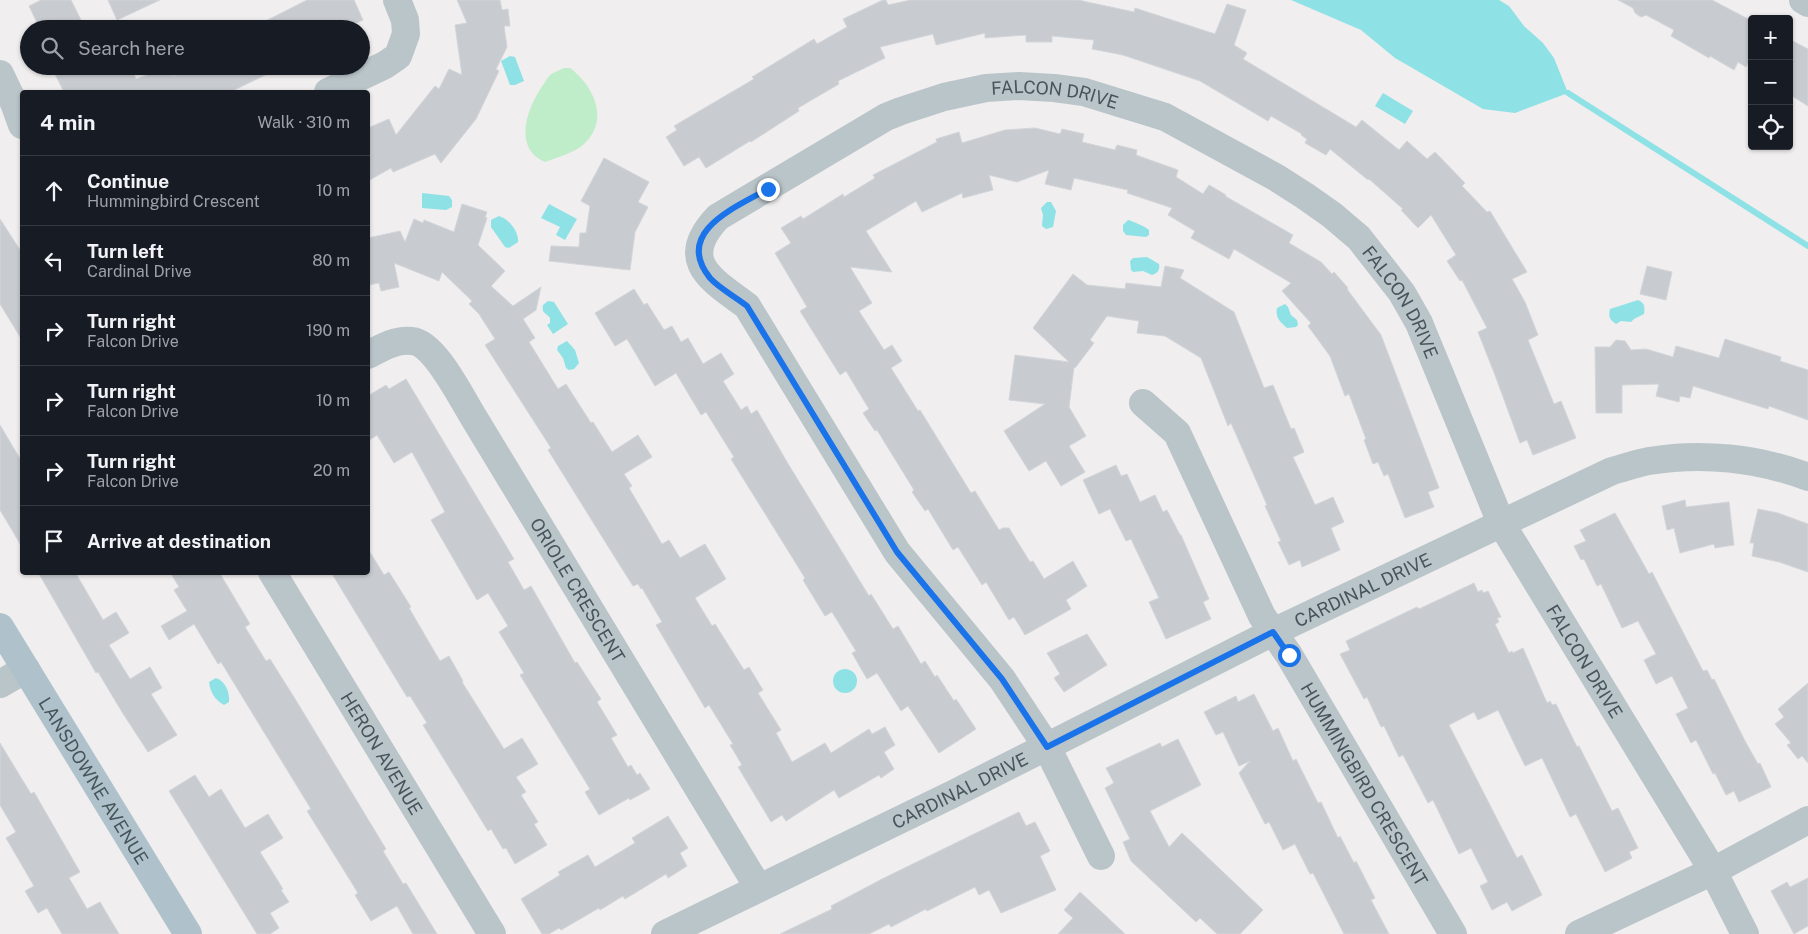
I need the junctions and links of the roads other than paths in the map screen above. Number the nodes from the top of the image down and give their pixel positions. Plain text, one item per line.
1 (397, 0) edge
2 (1803, 0) edge
3 (1808, 3) edge
4 (370, 72) edge
5 (0, 74) edge
6 (364, 75) edge
7 (332, 90) edge
8 (20, 119) edge
9 (370, 354) edge
10 (1142, 403) dead end
11 (1808, 477) edge
12 (1500, 523) junction
13 (274, 575) edge
14 (0, 627) edge
15 (1273, 632) junction
16 (26, 669) junction
17 (0, 684) edge
18 (1047, 747) junction
19 (1808, 820) edge
20 (1101, 856) dead end
21 (1713, 871) junction
22 (758, 888) junction
23 (188, 934) edge
24 (492, 934) edge
25 (665, 934) edge
26 (1453, 934) edge
27 (1579, 934) edge
28 (1745, 934) edge

1 - 4 street
2 - 3 street
5 - 8 street
6 - 7 street
9 - 22 street, ORIOLE CRESCENT
10 - 15 street, HUMMINGBIRD CRESCENT
11 - 12 street, CARDINAL DRIVE
12 - 15 street, CARDINAL DRIVE
12 - 18 street, FALCON DRIVE
12 - 21 street, FALCON DRIVE
13 - 24 street, HERON AVENUE
14 - 16 main road, LANSDOWNE AVENUE
15 - 18 street, CARDINAL DRIVE
15 - 26 street, HUMMINGBIRD CRESCENT
16 - 17 street
16 - 23 main road, LANSDOWNE AVENUE
18 - 20 street, FALCON DRIVE
18 - 22 street, CARDINAL DRIVE
19 - 21 street
21 - 27 street
21 - 28 street, FALCON DRIVE
22 - 25 street, CARDINAL DRIVE

